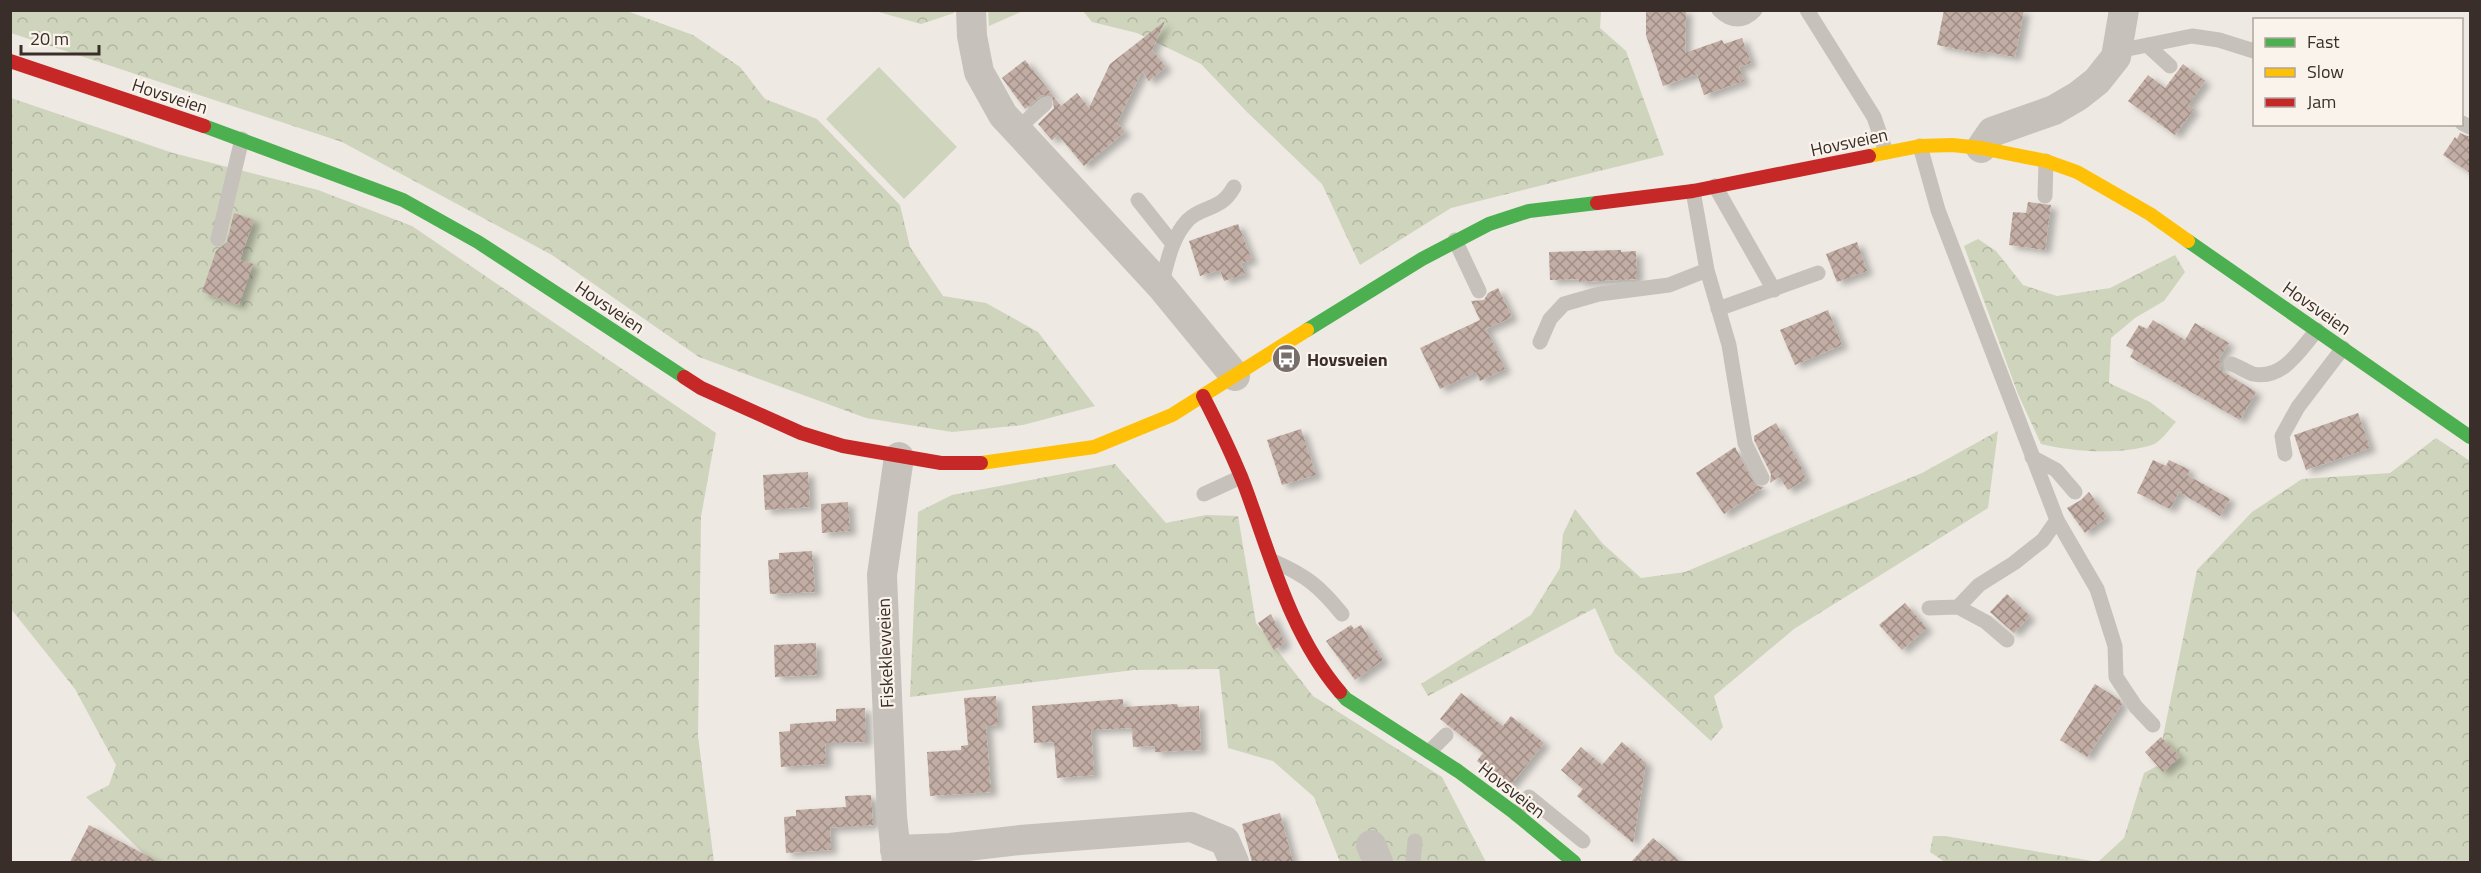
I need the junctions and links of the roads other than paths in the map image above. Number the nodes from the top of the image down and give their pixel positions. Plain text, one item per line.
1 (971, 10) edge
2 (1719, 10) edge
3 (1755, 10) edge
4 (1807, 10) edge
5 (2124, 10) edge
6 (2147, 45) junction
7 (2118, 51) junction
8 (2253, 51) edge
9 (10, 61) edge
10 (2170, 66) dead end
11 (1045, 104) dead end
12 (1016, 130) junction
13 (242, 139) junction
14 (1920, 146) junction
15 (1981, 148) junction
16 (1886, 152) junction
17 (2046, 160) junction
18 (1715, 186) junction
19 (1234, 187) dead end
20 (1693, 191) junction
21 (2045, 196) dead end
22 (1138, 201) dead end
23 (218, 239) dead end
24 (1455, 240) junction
25 (1173, 244) junction
26 (1707, 270) junction
27 (1818, 273) dead end
28 (1161, 286) junction
29 (1774, 290) junction
30 (1479, 291) dead end
31 (1718, 309) junction
32 (2317, 330) junction
33 (1540, 342) dead end
34 (2343, 348) junction
35 (2231, 364) dead end
36 (1235, 376) junction
37 (1203, 396) junction
38 (2470, 437) edge
39 (2285, 454) dead end
40 (899, 457) junction
41 (2032, 457) junction
42 (1241, 477) junction
43 (1762, 478) dead end
44 (2075, 492) dead end
45 (1204, 494) dead end
46 (2057, 520) junction
47 (1269, 560) junction
48 (1958, 607) junction
49 (1929, 608) dead end
50 (1342, 614) dead end
51 (2007, 640) dead end
52 (2153, 725) dead end
53 (1446, 735) dead end
54 (1429, 752) junction
55 (1516, 814) junction
56 (1583, 841) dead end
57 (1415, 842) dead end
58 (896, 856) edge
59 (1234, 862) edge
60 (1413, 862) edge
61 (1574, 862) edge

1 - 12 street
2 - 3 lane
4 - 16 lane
5 - 7 street
6 - 7 lane
6 - 8 lane
6 - 10 lane
7 - 15 street
9 - 13 street, Hovsveien
11 - 12 lane
12 - 28 street
13 - 23 lane
13 - 40 street, Hovsveien
14 - 15 street, Hovsveien
14 - 16 street, Hovsveien
14 - 41 lane
15 - 17 street, Hovsveien
16 - 18 street, Hovsveien
17 - 21 lane
17 - 32 street, Hovsveien
18 - 20 street, Hovsveien
18 - 29 lane
19 - 25 lane
20 - 24 street, Hovsveien
20 - 26 lane
22 - 25 lane
24 - 30 lane
24 - 36 street, Hovsveien
25 - 28 lane
26 - 31 lane
26 - 33 lane
27 - 29 lane
28 - 36 street
29 - 31 lane
31 - 43 lane
32 - 34 street, Hovsveien
32 - 35 lane
34 - 38 street, Hovsveien
34 - 39 lane
36 - 37 street, Hovsveien
37 - 40 street, Hovsveien
37 - 42 street, Hovsveien
40 - 58 street, Fiskeklevveien
41 - 44 lane
41 - 46 lane
42 - 45 lane
42 - 47 street, Hovsveien
46 - 48 lane
46 - 52 lane
47 - 50 lane
47 - 54 street, Hovsveien
48 - 49 lane
48 - 51 lane
53 - 54 lane
54 - 55 street, Hovsveien
55 - 56 lane
55 - 61 street, Hovsveien
57 - 60 lane
58 - 59 street, Fiskeklevveien

